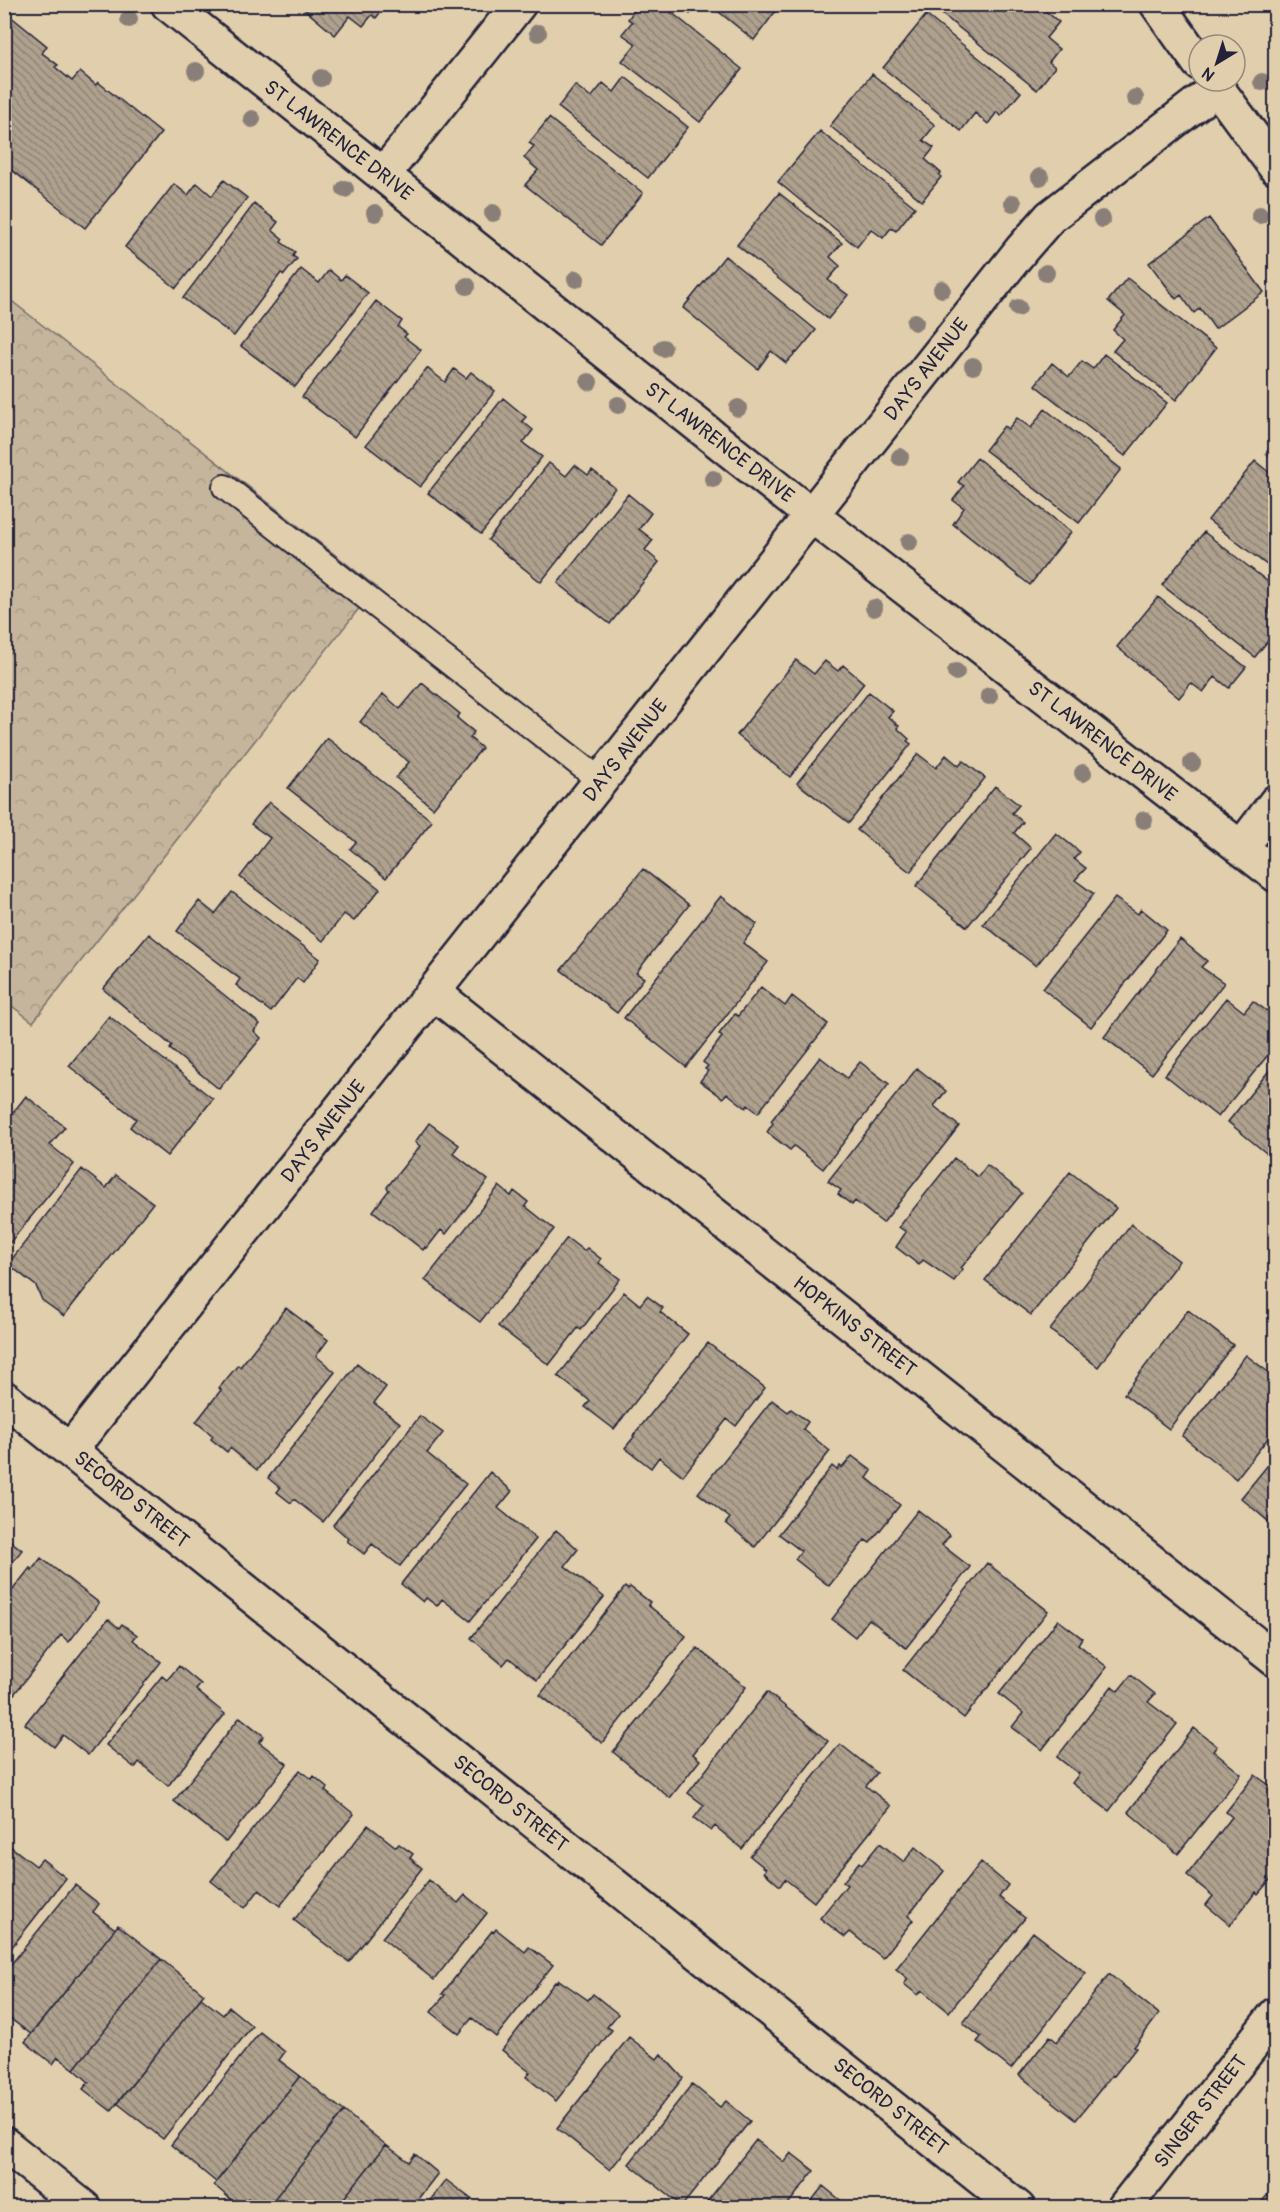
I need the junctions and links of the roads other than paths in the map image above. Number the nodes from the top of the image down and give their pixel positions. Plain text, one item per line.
1 (168, 4) edge
2 (519, 4) edge
3 (1156, 4) edge
4 (1187, 47) edge
5 (1191, 93) edge
6 (1221, 93) edge
7 (1275, 168) edge
8 (383, 175) junction
9 (225, 487) dead end
10 (811, 515) junction
11 (601, 781) junction
12 (1275, 802) edge
13 (1241, 848) junction
14 (1275, 875) edge
15 (434, 992) junction
16 (4, 1398) edge
17 (70, 1450) junction
18 (1275, 1660) edge
19 (1275, 2014) edge
20 (4, 2144) edge
21 (84, 2208) edge
22 (1018, 2208) edge
23 (1124, 2208) edge

1 - 8 street, ST LAWRENCE DRIVE
2 - 8 street
3 - 4 street
5 - 10 street, DAYS AVENUE
6 - 7 street
8 - 10 street, ST LAWRENCE DRIVE
9 - 11 lane
10 - 11 street, DAYS AVENUE
10 - 13 street, ST LAWRENCE DRIVE
11 - 15 street, DAYS AVENUE
12 - 13 street
13 - 14 street, ST LAWRENCE DRIVE
15 - 17 street, DAYS AVENUE
15 - 18 street, HOPKINS STREET
16 - 17 street, SECORD STREET
17 - 22 street, SECORD STREET
19 - 23 street, SINGER STREET
20 - 21 street

